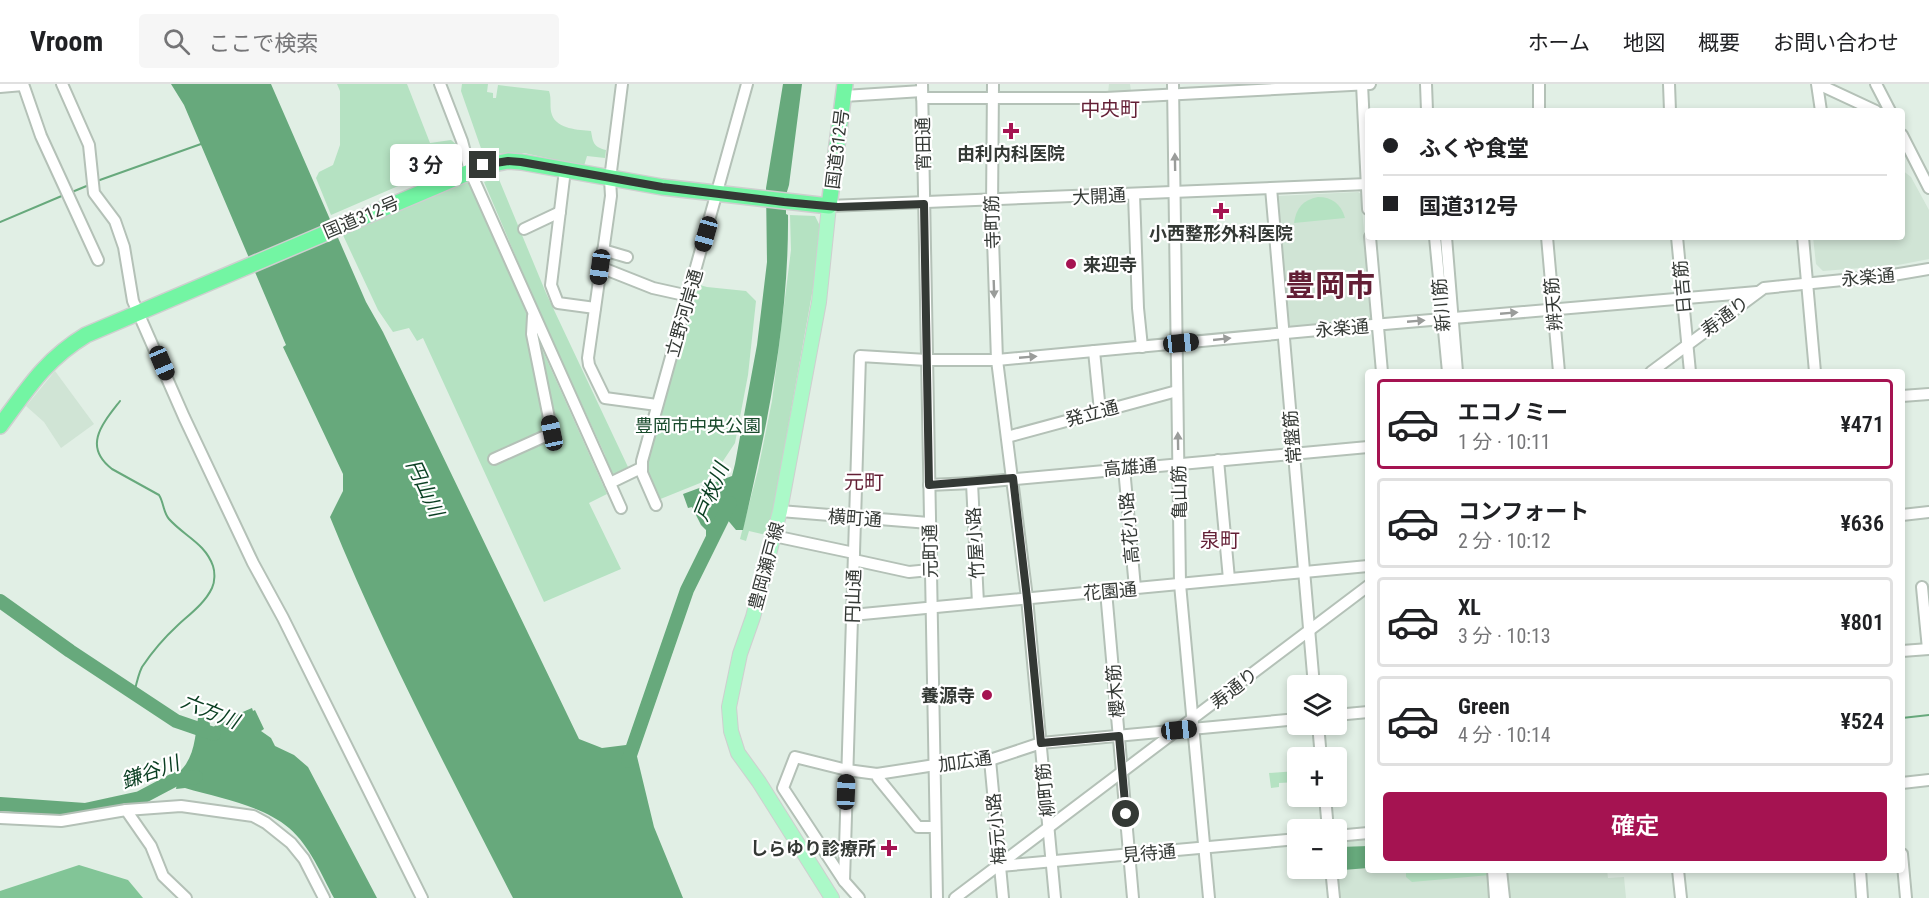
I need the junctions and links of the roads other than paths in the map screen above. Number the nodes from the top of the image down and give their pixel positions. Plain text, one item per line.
1 (62, 84) edge
2 (440, 84) edge
3 (622, 84) edge
4 (993, 84) edge
5 (1362, 84) edge
6 (1370, 84) edge
7 (1426, 84) edge
8 (1539, 84) edge
9 (1669, 84) edge
10 (1817, 84) edge
11 (1876, 84) edge
12 (23, 85) edge
13 (744, 85) edge
14 (0, 87) edge
15 (1173, 88) edge
16 (844, 90) edge
17 (922, 91) edge
18 (992, 98) junction
19 (1427, 108) edge
20 (1539, 108) edge
21 (1670, 108) edge
22 (1821, 108) edge
23 (1862, 108) edge
24 (1882, 108) edge
25 (1365, 144) edge
26 (1907, 155) edge
27 (565, 170) junction
28 (467, 172) junction
29 (610, 179) junction
30 (1365, 184) edge
31 (1270, 188) junction
32 (1929, 188) edge
33 (1175, 192) junction
34 (718, 194) junction
35 (1134, 194) junction
36 (992, 201) junction
37 (924, 204) junction
38 (830, 207) junction
39 (560, 212) junction
40 (524, 229) dead end
41 (1371, 240) edge
42 (1435, 240) edge
43 (1446, 240) edge
44 (1547, 240) edge
45 (1677, 240) edge
46 (1803, 240) edge
47 (603, 250) junction
48 (627, 257) dead end
49 (98, 260) dead end
50 (600, 267) junction
51 (1929, 269) edge
52 (1807, 283) junction
53 (1757, 292) junction
54 (689, 296) junction
55 (1683, 298) junction
56 (595, 308) junction
57 (142, 310) junction
58 (1553, 310) junction
59 (534, 314) junction
60 (1447, 319) junction
61 (1378, 324) junction
62 (1284, 333) junction
63 (1177, 344) junction
64 (1687, 345) junction
65 (1142, 347) junction
66 (1094, 351) junction
67 (927, 360) junction
68 (997, 360) junction
69 (1382, 369) edge
70 (1448, 369) edge
71 (1456, 369) edge
72 (1559, 369) edge
73 (1655, 369) edge
74 (1690, 369) edge
75 (1815, 369) edge
76 (1177, 391) junction
77 (1929, 394) edge
78 (1905, 396) edge
79 (657, 405) junction
80 (1100, 411) junction
81 (0, 426) edge
82 (1007, 436) junction
83 (1365, 447) edge
84 (1294, 453) junction
85 (494, 459) dead end
86 (1218, 459) junction
87 (1178, 463) junction
88 (641, 468) junction
89 (1124, 468) junction
90 (1013, 478) junction
91 (610, 483) junction
92 (972, 483) junction
93 (929, 485) junction
94 (656, 505) dead end
95 (621, 508) dead end
96 (780, 512) junction
97 (1929, 512) edge
98 (1905, 515) edge
99 (855, 518) junction
100 (929, 523) junction
101 (774, 536) junction
102 (854, 556) junction
103 (1365, 566) edge
104 (930, 570) junction
105 (1304, 572) junction
106 (1229, 579) junction
107 (1180, 584) junction
108 (1922, 587) dead end
109 (1135, 588) junction
110 (1365, 588) edge
111 (1106, 591) junction
112 (1027, 598) junction
113 (978, 603) junction
114 (932, 608) junction
115 (852, 615) junction
116 (1309, 630) junction
117 (1928, 649) edge
118 (1905, 651) edge
119 (1313, 675) edge
120 (1365, 712) edge
121 (1347, 714) edge
122 (1287, 720) edge
123 (1193, 724) junction
124 (1179, 730) junction
125 (1119, 736) junction
126 (1041, 743) junction
127 (990, 760) junction
128 (934, 765) junction
129 (847, 770) junction
130 (1122, 773) junction
131 (877, 774) junction
132 (1929, 780) edge
133 (1905, 783) edge
134 (126, 810) junction
135 (0, 818) edge
136 (935, 827) junction
137 (1049, 827) junction
138 (1365, 833) edge
139 (1347, 835) edge
140 (1287, 840) edge
141 (1204, 848) junction
142 (1129, 854) junction
143 (1052, 861) junction
144 (1000, 866) junction
145 (1493, 873) edge
146 (1501, 873) edge
147 (1678, 873) edge
148 (1860, 873) edge
149 (1904, 873) edge
150 (1332, 879) edge
151 (844, 881) junction
152 (831, 896) edge
153 (186, 898) edge
154 (324, 898) edge
155 (422, 898) edge
156 (859, 898) edge
157 (937, 898) edge
158 (955, 898) edge
159 (1003, 898) edge
160 (1056, 898) edge
161 (1133, 898) edge
162 (1209, 898) edge
163 (1334, 898) edge
164 (1495, 898) edge
165 (1504, 898) edge
166 (1681, 898) edge
167 (1862, 898) edge
168 (1906, 898) edge

1 - 57 street
2 - 28 street
3 - 29 street
4 - 18 street, 寺町筋
5 - 6 street
5 - 15 street
5 - 25 street
7 - 19 street
8 - 20 street
9 - 21 street
10 - 22 street
10 - 23 street
11 - 24 street
12 - 14 street
12 - 49 street
13 - 34 street, 立野河岸通
15 - 18 street
33 -> 15 street, 亀山筋
16 - 17 street
16 - 38 highway, 国道312号
17 - 18 street
17 - 37 street, 宵田通
18 - 36 street, 寺町筋
26 - 32 street
27 - 28 highway, 国道312号
27 - 29 highway, 国道312号
27 - 39 street
28 - 57 highway, 国道312号
28 - 59 street
29 - 34 highway, 国道312号
29 - 47 street
30 - 31 street, 大開通
31 - 33 street, 大開通
31 - 62 street, 常盤筋
33 - 35 street, 大開通
33 - 63 street, 亀山筋
34 - 38 highway, 国道312号
34 - 54 street, 立野河岸通
35 - 36 street, 大開通
35 - 65 street
36 - 37 street, 大開通
36 -> 68 street, 寺町筋
37 - 38 street, 大開通
37 - 67 street, 元町通
38 - 96 main road, 豊岡瀬戸線
39 - 40 street
39 - 56 street
41 - 61 street
42 - 60 street, 新川筋
43 - 60 street, 新川筋
44 - 58 street, 辨天筋
45 - 55 street, 日吉筋
46 - 52 street
47 - 48 street
47 - 50 street
50 - 54 street
50 - 56 street
51 - 52 street, 永楽通
52 - 53 street, 寿通り
52 - 75 street
53 - 55 street, 永楽通
53 - 64 street, 寿通り
54 - 79 street, 立野河岸通
55 - 58 street, 永楽通
55 - 64 street, 日吉筋
56 - 79 street
57 - 81 highway, 国道312号
57 - 155 street
60 -> 58 street, 永楽通
58 - 72 street, 辨天筋
59 - 85 street
59 - 91 street
61 -> 60 street, 永楽通
60 - 70 street, 新川筋
60 - 71 street, 新川筋
61 - 62 street, 永楽通
61 - 69 street
63 -> 62 street, 永楽通
62 - 84 street, 常盤筋
63 - 65 street, 永楽通
63 - 76 street, 亀山筋
64 - 73 street, 寿通り
64 - 74 street, 日吉筋
65 - 66 street, 永楽通
68 -> 66 street, 永楽通
66 - 80 street
67 - 68 street, 永楽通
67 - 93 street, 元町通
67 - 99 street, 円山通
68 - 82 street, 柳町筋
76 - 80 street, 発立通
87 -> 76 street, 亀山筋
77 - 78 street
79 - 88 street, 立野河岸通
80 - 82 street, 発立通
82 - 90 street, 柳町筋
83 - 84 street, 高雄通
84 - 86 street, 高雄通
84 - 105 street, 常盤筋
86 - 87 street, 高雄通
86 - 106 street
87 - 89 street, 高雄通
87 - 107 street, 亀山筋
88 - 91 street
88 - 94 street
89 - 90 street, 高雄通
89 - 109 street, 高花小路
90 - 92 street, 高雄通
90 - 112 street, 柳町筋
91 - 95 street
92 - 93 street, 高雄通
92 - 113 street, 竹屋小路
93 - 100 street, 元町通
96 - 99 street, 横町通
96 - 101 main road, 豊岡瀬戸線
97 - 98 street
99 - 100 street, 横町通
99 - 102 street, 円山通
100 - 104 street, 元町通
101 - 102 street
101 - 152 main road, 豊岡瀬戸線
102 - 104 street
102 - 115 street, 円山通
103 - 105 street, 花園通
104 - 114 street, 元町通
105 - 106 street, 花園通
105 - 116 street, 常盤筋
106 - 107 street, 花園通
107 - 109 street, 花園通
107 - 123 street, 亀山筋
108 - 117 street
109 - 111 street, 花園通
110 - 116 street, 寿通り
111 - 112 street, 花園通
111 - 125 street, 櫻木筋
112 - 113 street, 花園通
112 - 126 street, 柳町筋
113 - 114 street, 花園通
114 - 115 street, 花園通
114 - 128 street, 元町通
115 - 129 street, 円山通
116 - 119 street, 常盤筋
116 - 123 street, 寿通り
117 - 118 street
120 - 121 street
122 - 123 street
123 - 124 street, 寿通り
123 - 141 street, 亀山筋
124 - 125 street, 加広通
124 - 130 street, 寿通り
125 - 126 street, 加広通
125 - 130 street, 櫻木筋
126 - 127 street, 加広通
126 - 137 street, 柳町筋
127 - 128 street, 加広通
127 - 144 street, 梅元小路
128 - 131 street, 加広通
128 - 136 street, 元町通
129 - 131 street, 加広通
129 - 151 street, 円山通
129 - 151 street, 加広通
130 - 137 street, 寿通り
130 - 142 street, 櫻木筋
131 - 136 street
132 - 133 street
134 - 135 street
134 - 153 street
134 - 154 street
136 - 157 street, 元町通
137 - 143 street, 柳町筋
137 - 144 street, 寿通り
138 - 139 street
140 - 141 street, 見待通
141 - 142 street, 見待通
141 - 162 street, 亀山筋
142 - 143 street, 見待通
142 - 161 street, 櫻木筋
143 - 144 street, 見待通
143 - 160 street, 柳町筋
144 - 158 street, 寿通り
144 - 159 street, 梅元小路
145 - 164 street
146 - 165 street
147 - 166 street
148 - 167 street
149 - 168 street
150 - 163 street
151 - 156 street

